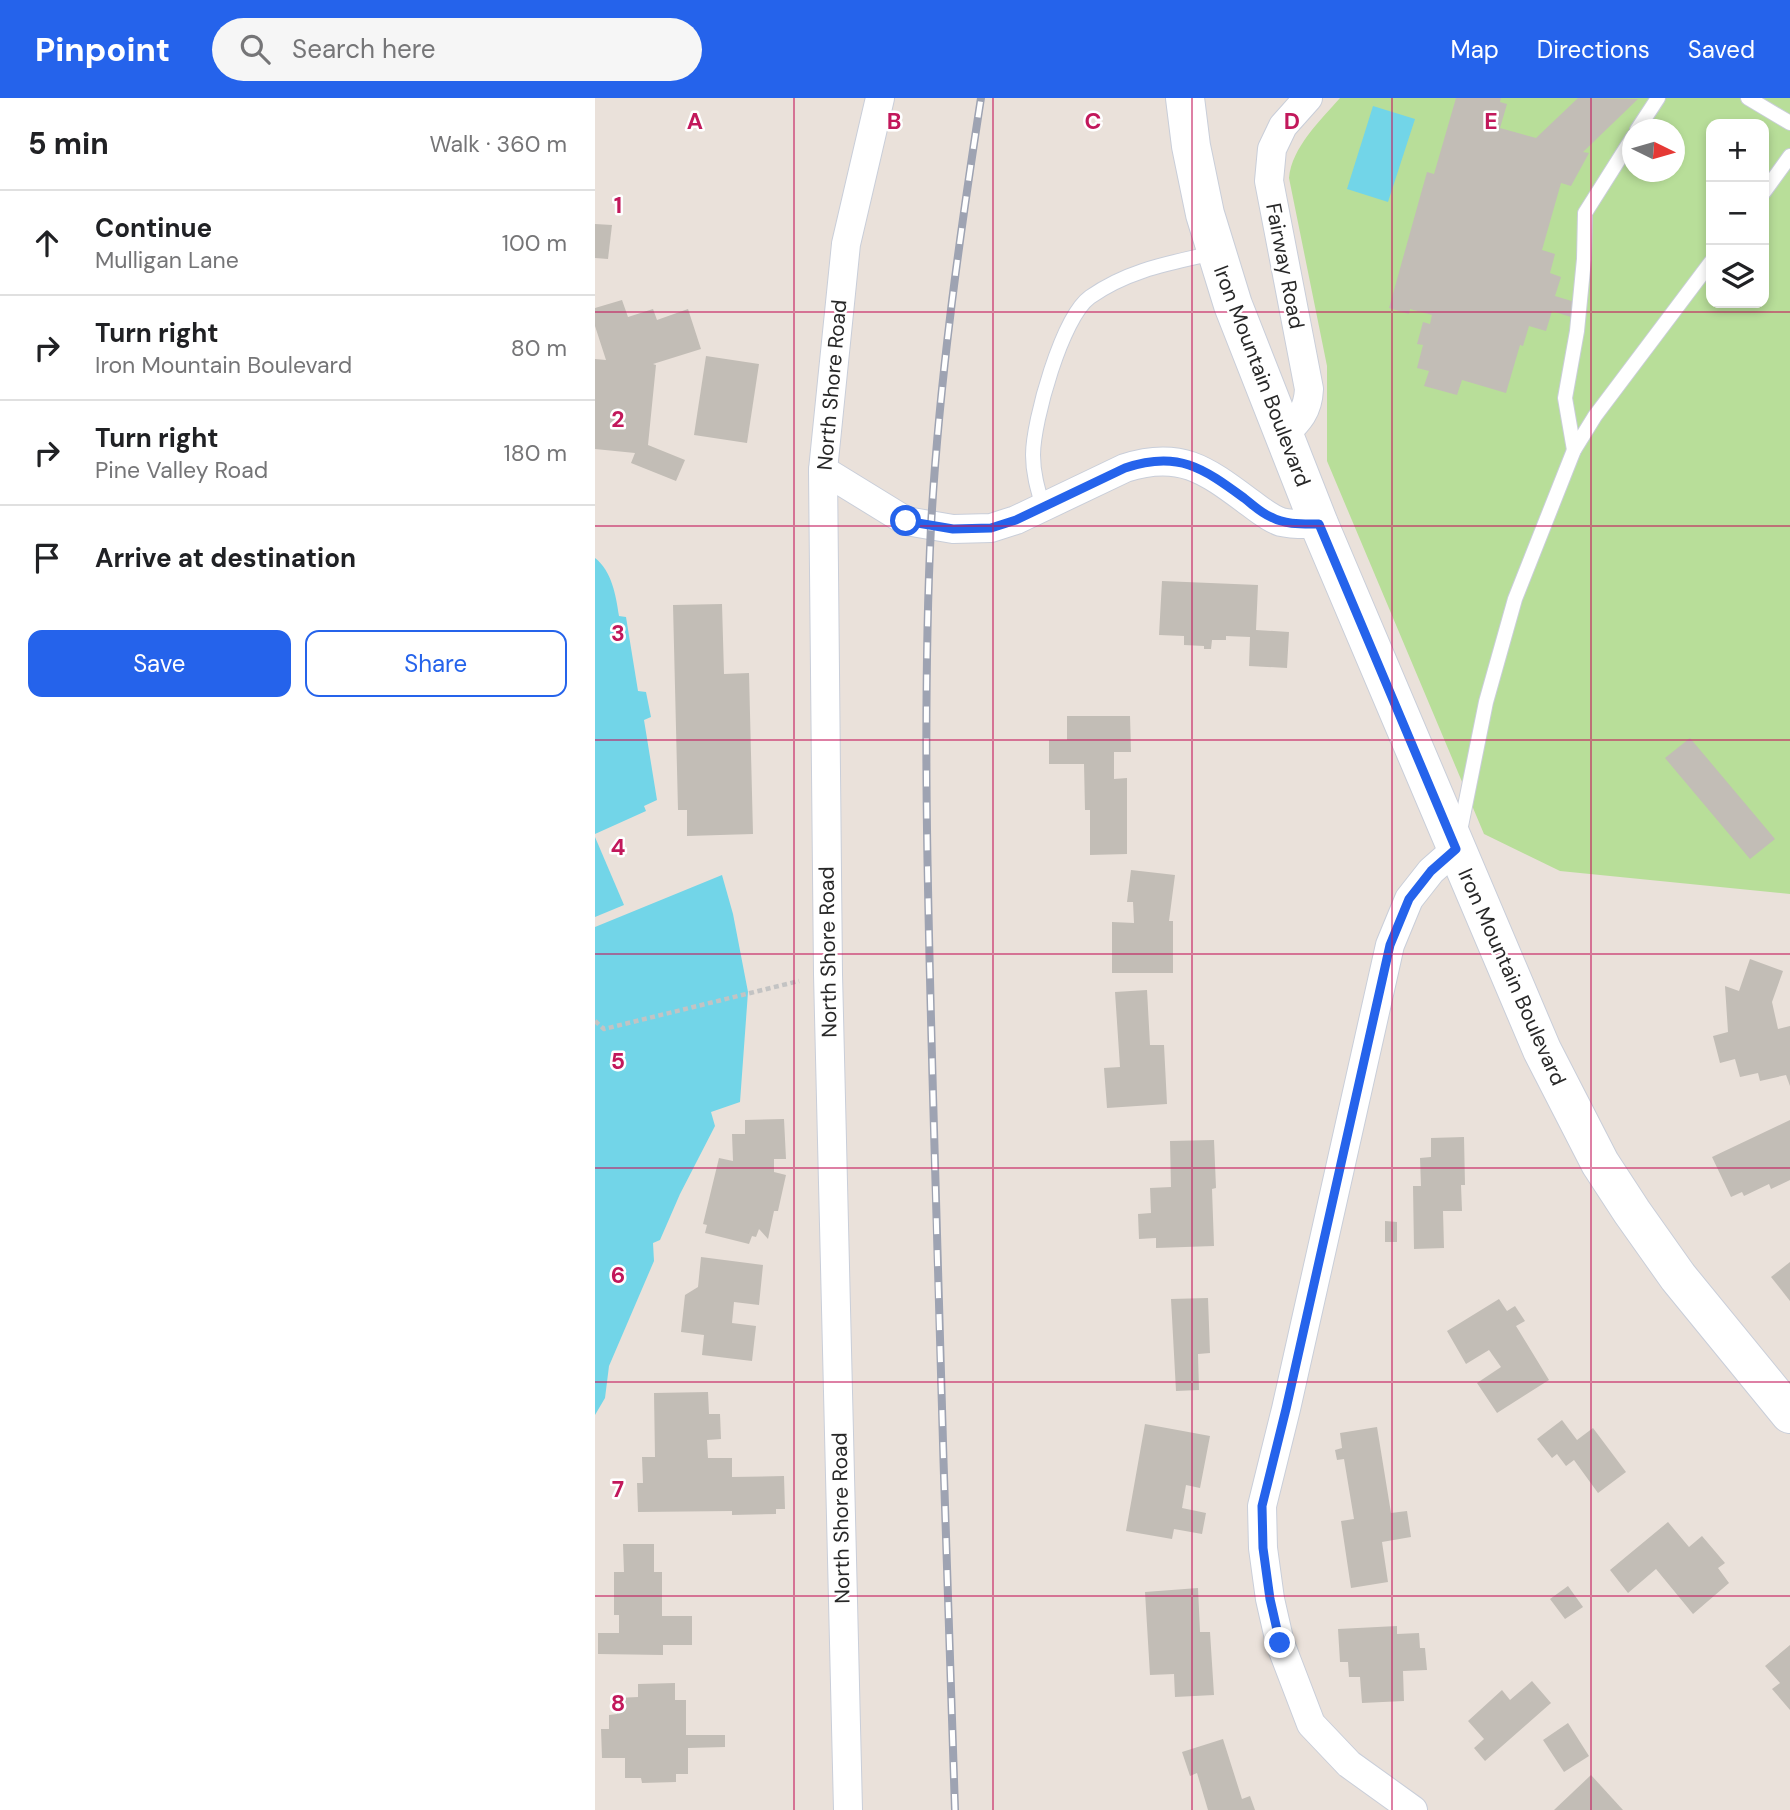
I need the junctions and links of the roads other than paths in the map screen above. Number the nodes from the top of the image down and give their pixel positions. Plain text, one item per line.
1 (880, 98) edge
2 (1185, 98) edge
3 (1308, 98) edge
4 (1658, 98) edge
5 (1748, 98) edge
6 (1644, 119) edge
7 (1790, 123) edge
8 (1622, 155) edge
9 (1790, 156) edge
10 (1769, 185) edge
11 (1216, 253) junction
12 (1706, 269) edge
13 (1284, 435) junction
14 (1574, 450) junction
15 (823, 470) junction
16 (1043, 507) junction
17 (1319, 524) junction
18 (1456, 849) junction
19 (1790, 1414) edge
20 (848, 1810) edge
21 (1413, 1810) edge

1 - 15 street, North Shore Road
2 - 11 street, Iron Mountain Boulevard
3 - 13 street, Fairway Road
4 - 6 lane
5 - 7 lane
8 - 14 lane
9 - 10 lane
11 - 13 street, Iron Mountain Boulevard
11 - 16 lane
12 - 14 lane
13 - 17 street, Iron Mountain Boulevard
14 - 18 lane
15 - 16 street
15 - 20 street, North Shore Road
16 - 17 street
17 - 18 street, Iron Mountain Boulevard
18 - 19 street, Iron Mountain Boulevard
18 - 21 street

